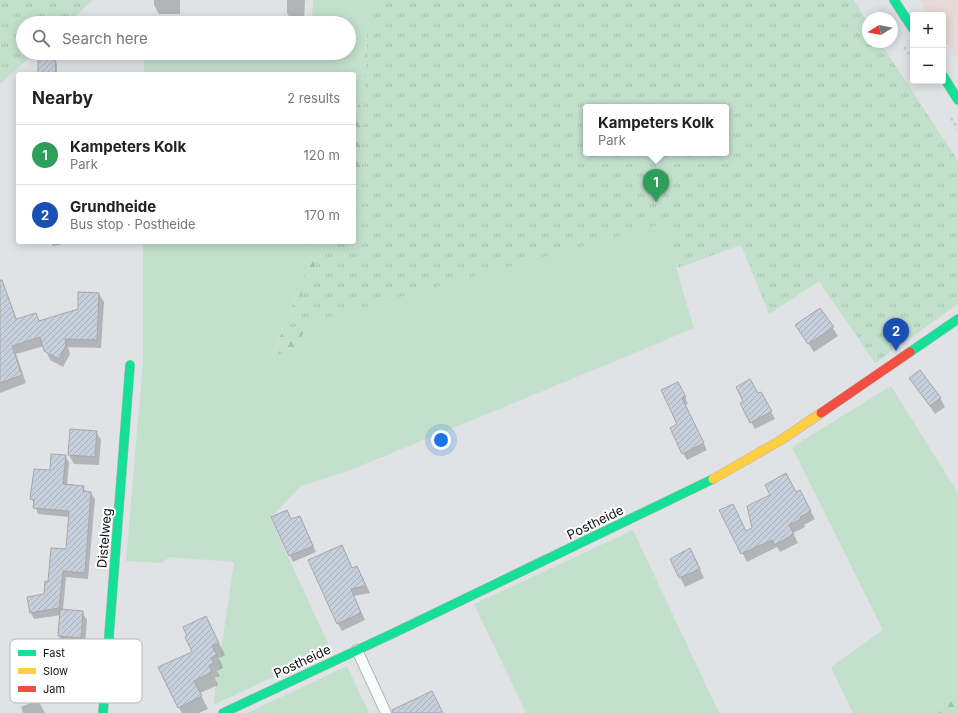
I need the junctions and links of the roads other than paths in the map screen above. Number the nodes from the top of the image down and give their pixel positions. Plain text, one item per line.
1 (894, 0) edge
2 (910, 24) edge
3 (946, 81) edge
4 (958, 100) edge
5 (958, 319) edge
6 (130, 365) dead end
7 (109, 639) edge
8 (357, 650) junction
9 (104, 703) edge
10 (103, 713) edge
11 (223, 713) edge
12 (386, 713) edge

1 - 2 street
3 - 4 street
5 - 8 street, Postheide
6 - 7 street, Distelweg
8 - 11 street, Postheide
8 - 12 lane
9 - 10 street, Distelweg

